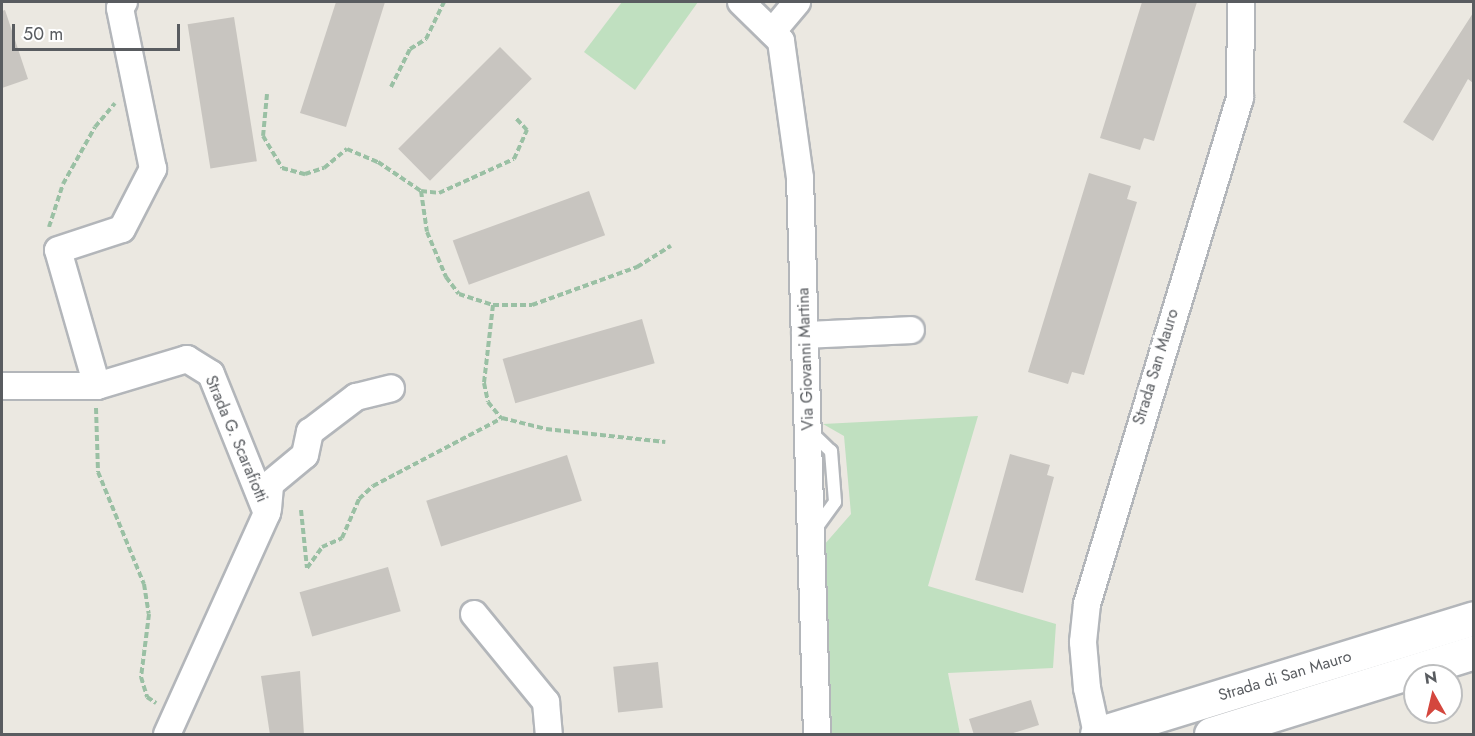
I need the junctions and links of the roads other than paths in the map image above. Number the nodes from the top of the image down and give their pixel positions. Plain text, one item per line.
1 (124, 2) edge
2 (741, 2) edge
3 (797, 2) edge
4 (1241, 2) edge
5 (772, 32) junction
6 (911, 330) dead end
7 (805, 334) junction
8 (2, 386) edge
9 (97, 386) junction
10 (391, 388) dead end
11 (267, 513) junction
12 (474, 614) dead end
13 (1473, 618) edge
14 (1473, 652) edge
15 (171, 725) edge
16 (1097, 734) edge
17 (549, 735) edge
18 (817, 735) edge
19 (1211, 735) edge

1 - 9 street
2 - 5 street, Via Giovanni Martina
3 - 5 street
4 - 16 street, Strada San Mauro
5 - 7 street, Via Giovanni Martina
6 - 7 street
7 - 18 street, Via Giovanni Martina
8 - 9 street, Strada G. Scarafiotti
9 - 11 street, Strada G. Scarafiotti
10 - 11 street
11 - 15 street, Strada G. Scarafiotti
12 - 17 street
13 - 16 main road, Strada di San Mauro
14 - 19 main road, Strada di San Mauro

